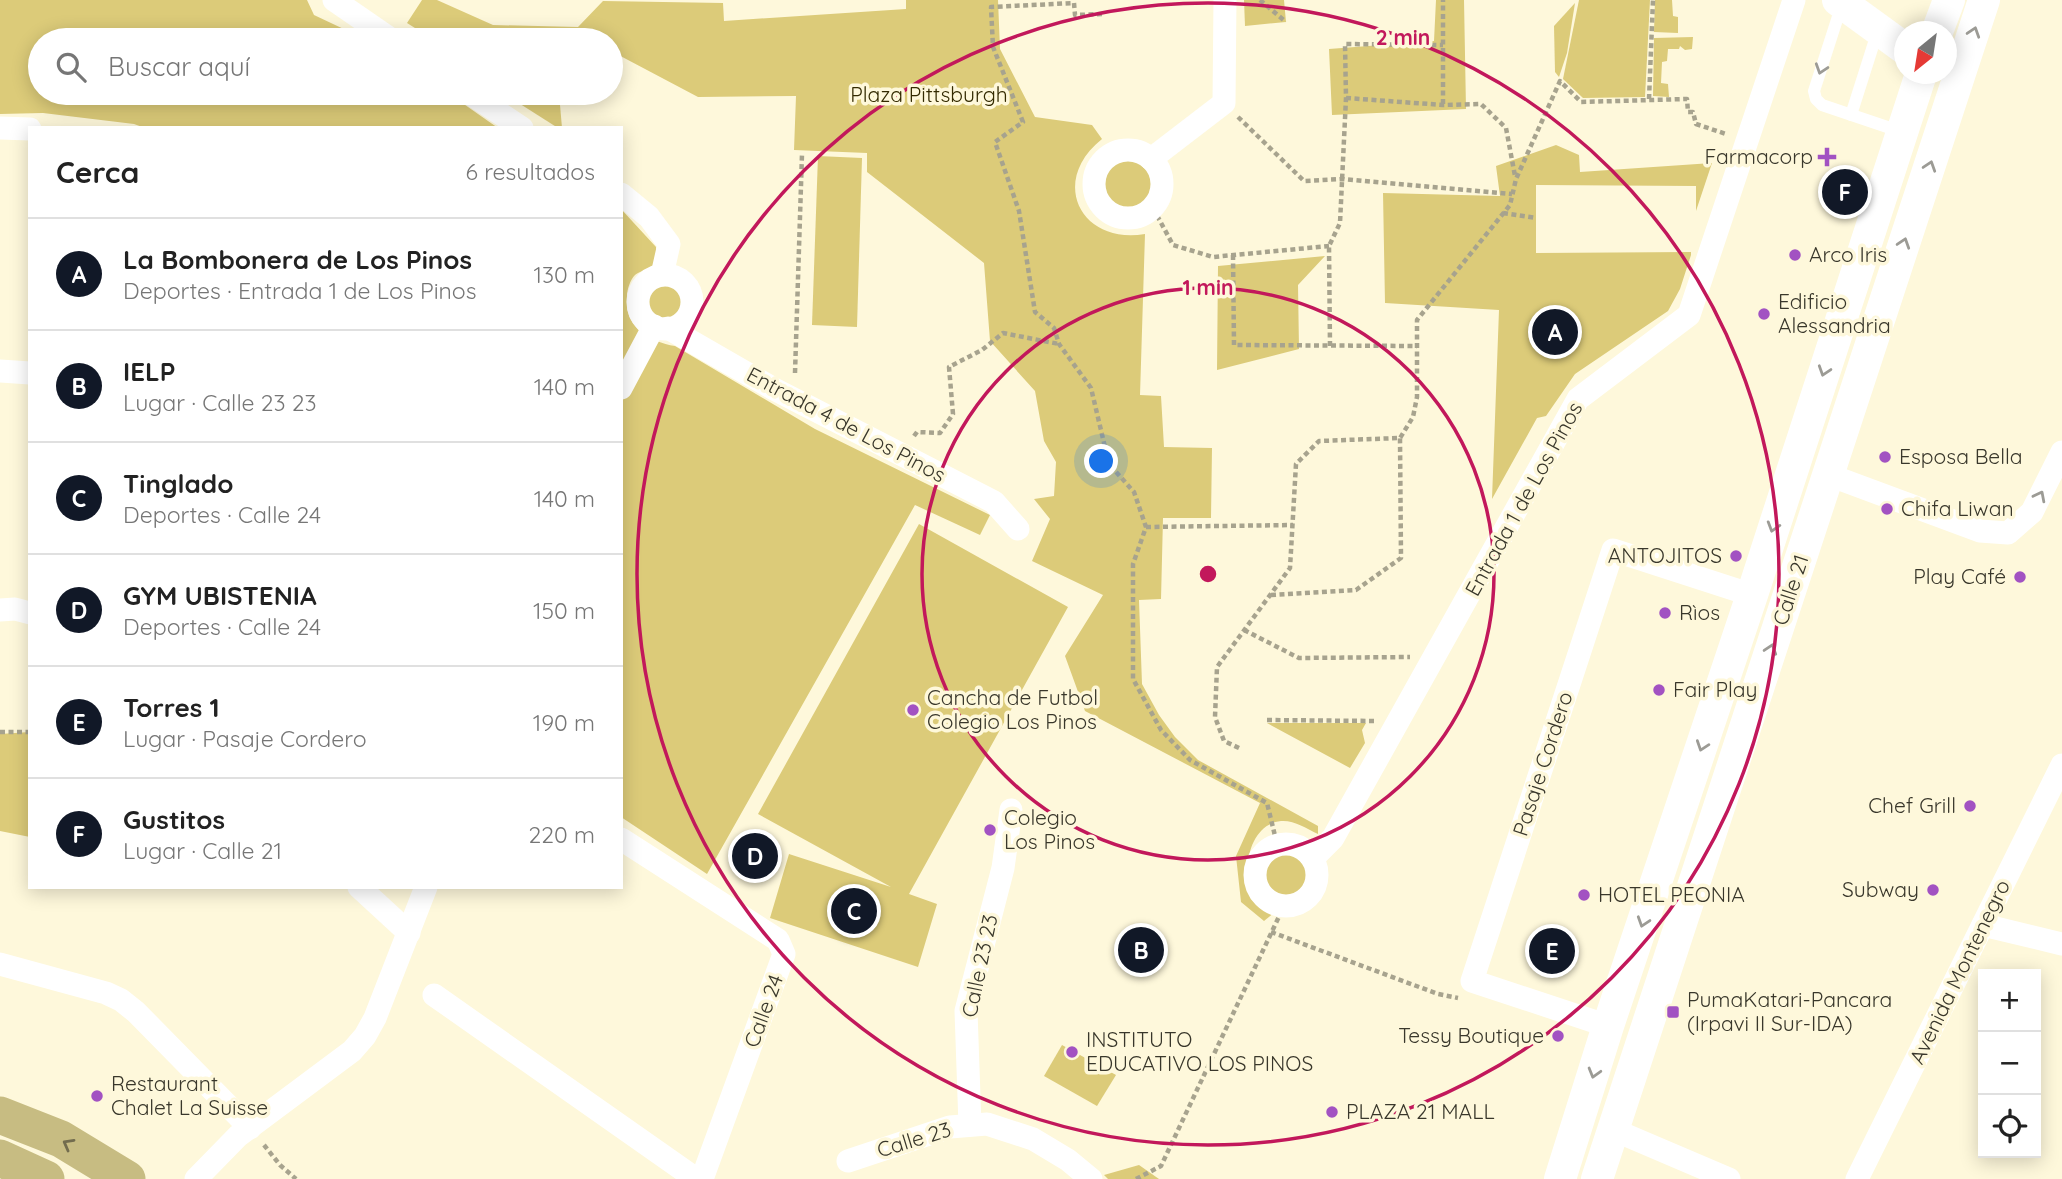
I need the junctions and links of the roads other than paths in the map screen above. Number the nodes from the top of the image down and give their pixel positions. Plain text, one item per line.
1 (334, 0) edge
2 (1225, 0) edge
3 (1794, 0) edge
4 (1949, 0) edge
5 (1984, 0) edge
6 (1849, 1) edge
7 (1941, 21) edge
8 (1894, 24) edge
9 (375, 28) edge
10 (1878, 30) junction
11 (1894, 41) edge
12 (1957, 51) edge
13 (1918, 84) edge
14 (1949, 84) edge
15 (487, 105) edge
16 (1851, 115) junction
17 (1944, 122) junction
18 (519, 126) edge
19 (0, 128) edge
20 (28, 129) edge
21 (1902, 132) junction
22 (1151, 159) junction
23 (623, 196) edge
24 (1881, 198) junction
25 (1915, 209) junction
26 (1859, 265) junction
27 (662, 275) junction
28 (1894, 276) junction
29 (661, 327) junction
30 (0, 371) edge
31 (28, 373) edge
32 (623, 385) edge
33 (2062, 452) edge
34 (1794, 462) junction
35 (1829, 475) junction
36 (1018, 529) dead end
37 (1752, 595) junction
38 (1785, 606) junction
39 (0, 610) edge
40 (28, 612) edge
41 (1723, 682) junction
42 (1756, 693) junction
43 (2062, 765) edge
44 (1011, 810) dead end
45 (623, 840) edge
46 (1313, 858) junction
47 (1664, 858) junction
48 (1699, 870) junction
49 (361, 889) edge
50 (425, 889) edge
51 (1983, 925) junction
52 (409, 933) junction
53 (2062, 944) edge
54 (0, 964) edge
55 (433, 995) dead end
56 (1608, 1026) junction
57 (1644, 1038) junction
58 (0, 1115) edge
59 (1579, 1120) junction
60 (970, 1125) junction
61 (1614, 1130) junction
62 (244, 1132) junction
63 (0, 1158) edge
64 (848, 1161) dead end
65 (46, 1179) edge
66 (127, 1179) edge
67 (196, 1179) edge
68 (696, 1179) edge
69 (702, 1179) edge
70 (1091, 1179) edge
71 (1560, 1179) edge
72 (1597, 1179) edge
73 (1729, 1179) edge
74 (1857, 1179) edge

1 - 9 street
2 - 22 street
3 - 46 street, Entrada 1 de Los Pinos
4 - 7 main road
12 -> 5 main road, Calle 21
6 - 8 main road
6 - 10 main road
6 -> 16 lane
10 - 11 main road
10 - 16 lane
13 - 21 main road, Calle 21
14 - 17 main road, Calle 21
15 - 18 street
16 - 21 lane
17 - 21 main road
25 -> 17 main road, Calle 21
19 - 20 street
21 - 24 main road, Calle 21
22 - 22 street
23 - 27 street
24 - 25 main road
24 - 26 main road, Calle 21
28 -> 25 main road, Calle 21
26 - 28 main road
26 -> 34 main road, Calle 21
27 - 29 street
27 - 29 street
28 - 35 main road, Calle 21
29 - 32 street
29 - 36 street, Entrada 4 de Los Pinos
30 - 31 street
35 -> 33 street
34 - 35 main road
34 -> 37 main road, Calle 21
35 - 38 main road, Calle 21
37 - 38 main road
37 - 41 main road, Calle 21
37 - 56 street, Pasaje Cordero
42 -> 38 main road, Calle 21
39 - 40 street
41 - 42 main road
41 -> 47 main road, Calle 21
42 - 48 main road, Calle 21
43 - 51 street, Avenida Montenegro
44 - 60 street, Calle 23 23
45 - 69 street, Calle 24
46 - 46 street
47 - 48 main road
47 -> 56 main road, Calle 21
48 - 57 main road, Calle 21
49 - 52 street
50 - 52 street
51 - 53 street
51 - 74 street, Avenida Montenegro
52 - 62 street
54 - 62 street
55 - 68 street
56 - 57 main road
56 -> 59 main road, Calle 21
57 - 61 main road, Calle 21
66 -> 58 main road
59 - 61 main road
59 - 71 main road, Calle 21
60 - 64 street, Calle 23
60 - 70 street, Calle 23
61 - 72 main road, Calle 21
61 - 73 street
62 - 67 street
63 - 65 main road

